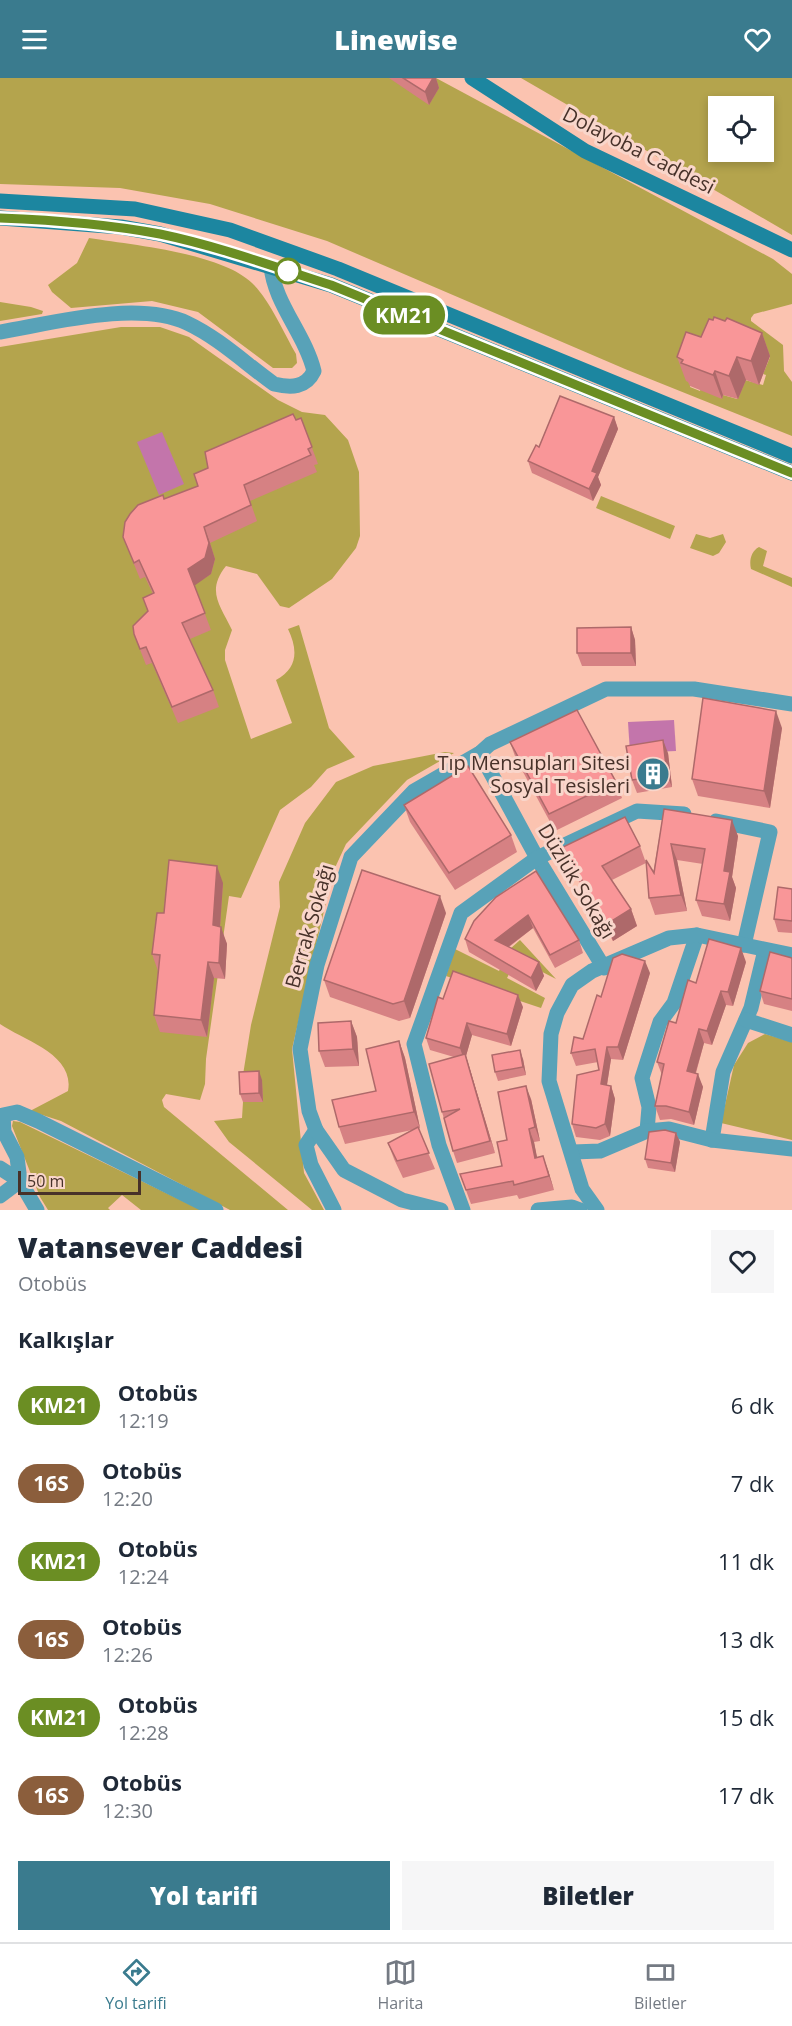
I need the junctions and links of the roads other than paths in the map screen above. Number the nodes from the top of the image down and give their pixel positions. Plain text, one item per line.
1 (472, 78) edge
2 (0, 201) edge
3 (0, 218) edge
4 (277, 246) junction
5 (792, 250) edge
6 (271, 266) junction
7 (0, 332) edge
8 (792, 456) edge
9 (792, 473) edge
10 (792, 704) edge
11 (480, 753) junction
12 (537, 858) junction
13 (697, 935) junction
14 (744, 945) junction
15 (765, 950) junction
16 (792, 955) edge
17 (604, 968) junction
18 (746, 1020) junction
19 (792, 1035) edge
20 (316, 1130) junction
21 (647, 1131) junction
22 (712, 1140) junction
23 (792, 1149) edge
24 (573, 1152) junction
25 (0, 1168) edge
26 (20, 1180) junction
27 (0, 1196) edge
28 (37, 1210) edge
29 (216, 1210) edge
30 (334, 1210) edge
31 (441, 1210) edge
32 (463, 1210) edge
33 (538, 1210) edge
34 (580, 1210) edge
35 (597, 1210) edge

1 - 5 main road, Dolayoba Caddesi
2 - 4 main road
3 - 6 main road
4 - 6 main road
4 - 8 main road
6 - 7 street
6 - 9 main road
10 - 11 street, Berrak Sokağı
11 - 12 street, Düzlük Sokağı
11 - 20 street, Berrak Sokağı
12 - 14 street
12 - 17 street, Düzlük Sokağı
12 - 32 street
13 - 14 street
13 - 17 street
13 - 21 street
14 - 15 street
15 - 16 street
15 - 18 street
17 - 24 street
18 - 19 street
18 - 22 street
20 - 30 street
20 - 31 street, Berrak Sokağı
21 - 22 street
21 - 24 street
22 - 23 street
24 - 35 street
25 - 26 street
26 - 27 street
26 - 28 street
26 - 29 street
33 - 34 street

